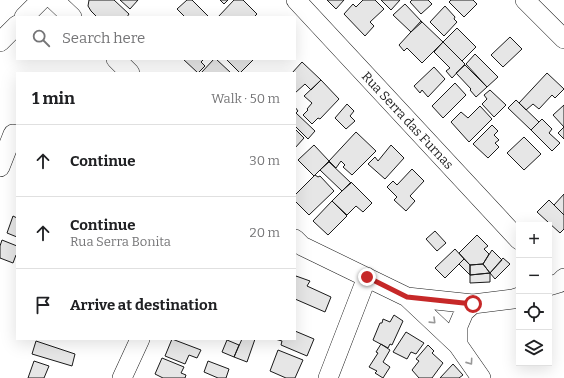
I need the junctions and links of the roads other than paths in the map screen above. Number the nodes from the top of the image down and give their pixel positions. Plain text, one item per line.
1 (41, 0) edge
2 (54, 0) edge
3 (296, 0) edge
4 (525, 0) edge
5 (25, 16) edge
6 (71, 16) edge
7 (16, 26) edge
8 (564, 39) edge
9 (0, 42) edge
10 (117, 60) edge
11 (129, 72) edge
12 (10, 133) edge
13 (0, 167) edge
14 (516, 237) edge
15 (297, 243) edge
16 (367, 277) junction
17 (407, 297) junction
18 (516, 298) edge
19 (473, 304) junction
20 (140, 340) edge
21 (458, 345) junction
22 (122, 378) edge
23 (328, 378) edge
24 (481, 378) edge

1 - 5 street
2 - 6 street
3 - 14 street, Rua Serra das Furnas
4 - 8 street
7 - 9 street
10 - 11 street
12 - 13 street
15 - 16 street
16 - 17 street
16 - 23 street
17 - 19 street
17 -> 21 street
18 - 19 street
19 - 21 street
20 - 22 street
21 -> 24 street

